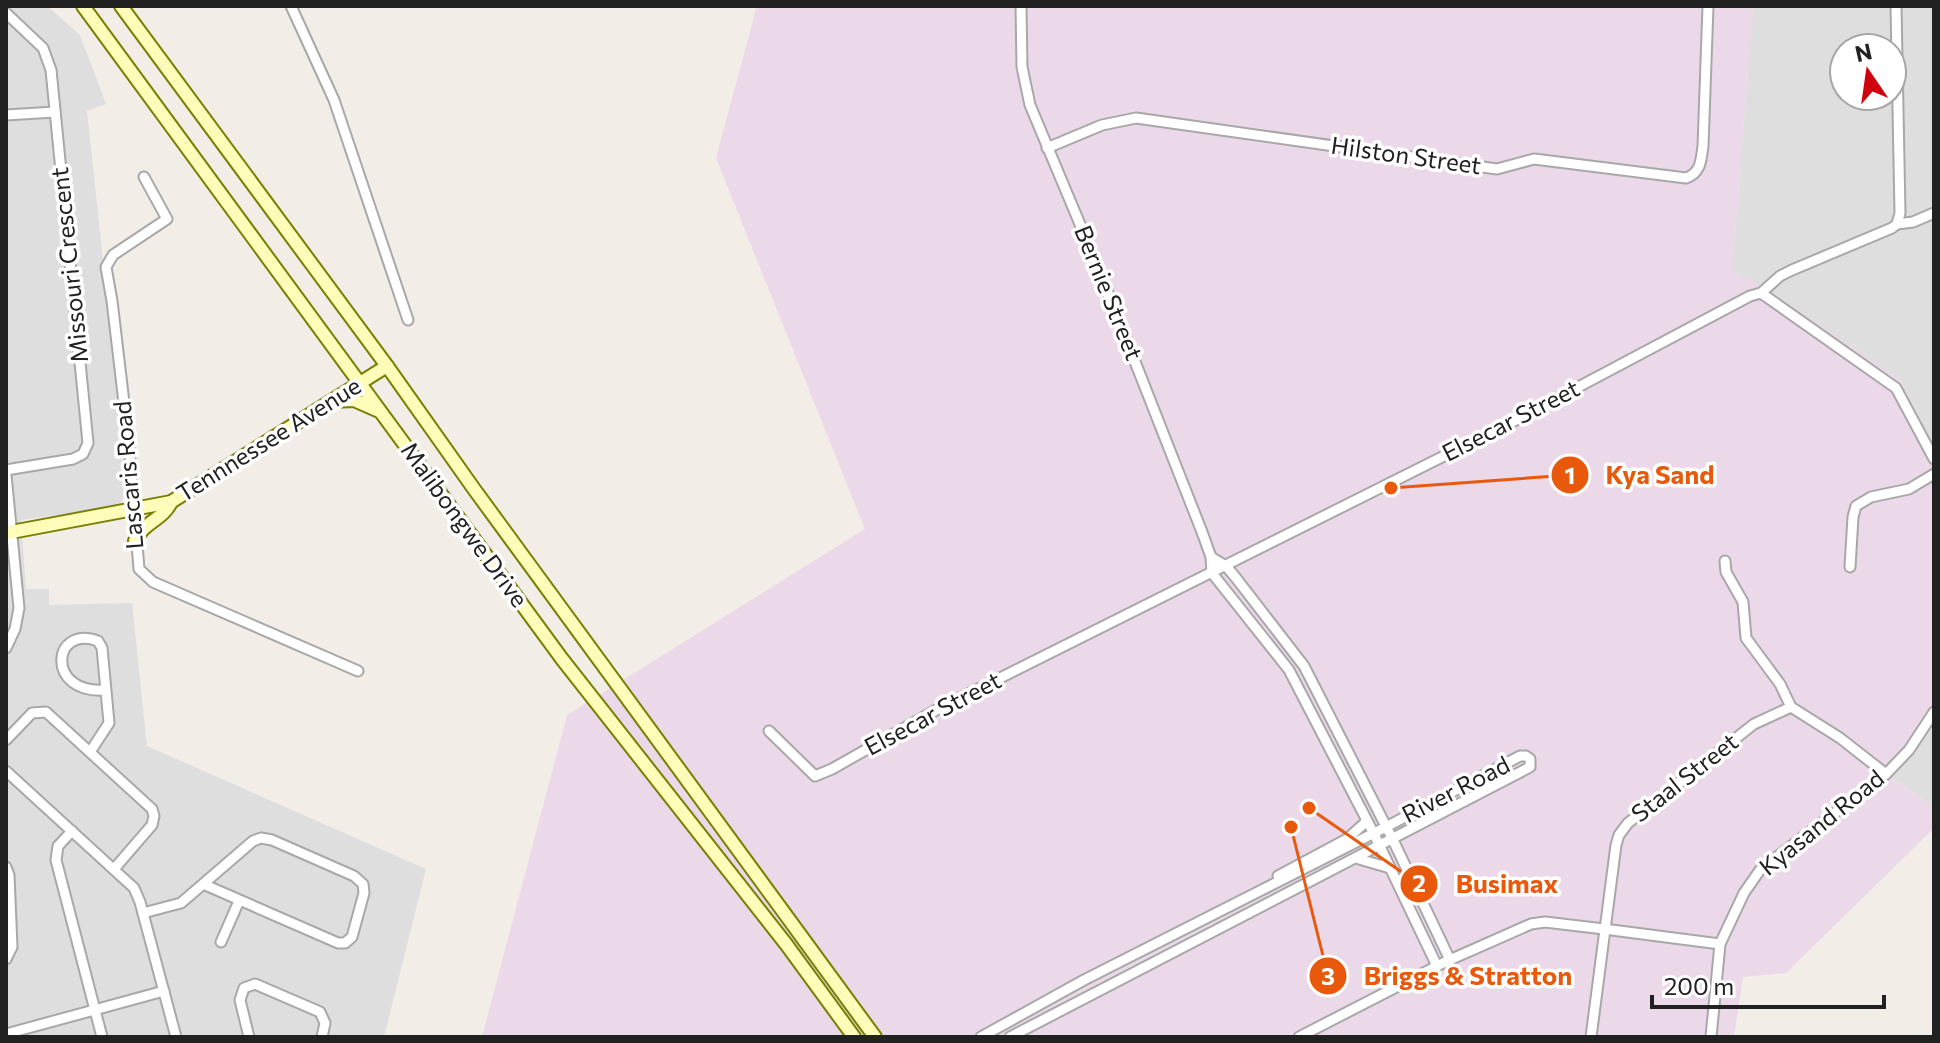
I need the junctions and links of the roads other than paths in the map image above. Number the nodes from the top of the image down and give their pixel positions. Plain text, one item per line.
1 (83, 6) edge
2 (121, 6) edge
3 (291, 6) edge
4 (1021, 6) edge
5 (1708, 6) edge
6 (1896, 6) edge
7 (6, 13) edge
8 (55, 112) junction
9 (6, 115) edge
10 (1047, 148) junction
11 (144, 177) dead end
12 (1934, 213) edge
13 (1897, 224) junction
14 (1761, 293) junction
15 (408, 320) dead end
16 (387, 366) junction
17 (359, 382) junction
18 (327, 402) junction
19 (382, 412) junction
20 (1934, 459) edge
21 (6, 473) edge
22 (1934, 474) edge
23 (171, 502) junction
24 (133, 511) junction
25 (9, 533) edge
26 (135, 541) junction
27 (1211, 557) junction
28 (1725, 561) dead end
29 (1226, 566) junction
30 (1850, 567) dead end
31 (1212, 573) junction
32 (6, 648) edge
33 (358, 671) dead end
34 (105, 690) junction
35 (1791, 707) junction
36 (1934, 712) edge
37 (769, 731) dead end
38 (6, 740) edge
39 (90, 752) junction
40 (6, 771) edge
41 (1886, 774) junction
42 (1367, 821) junction
43 (1386, 827) junction
44 (72, 831) junction
45 (1374, 834) junction
46 (1393, 840) junction
47 (1380, 847) junction
48 (1356, 859) junction
49 (6, 867) edge
50 (1390, 868) junction
51 (114, 869) junction
52 (203, 884) junction
53 (1264, 888) junction
54 (239, 901) junction
55 (143, 913) junction
56 (1604, 929) junction
57 (221, 942) dead end
58 (1720, 944) junction
59 (6, 959) edge
60 (1450, 960) junction
61 (1437, 966) junction
62 (164, 991) junction
63 (95, 1010) junction
64 (6, 1034) edge
65 (102, 1037) edge
66 (176, 1037) edge
67 (249, 1037) edge
68 (322, 1037) edge
69 (854, 1037) edge
70 (875, 1037) edge
71 (981, 1037) edge
72 (1010, 1037) edge
73 (1299, 1037) edge
74 (1591, 1037) edge
75 (1711, 1037) edge

1 - 17 main road, Malibongwe Drive
2 - 16 main road, Malibongwe Drive
3 - 15 street
4 - 10 street, Bernie Street
5 - 10 street, Hilston Street
6 - 13 street
7 - 8 street, Missouri Crescent
8 - 9 street
8 - 21 street, Missouri Crescent
10 - 27 street, Bernie Street
11 - 24 street, Lascaris Road
12 - 13 street, Elsecar Street
13 - 14 street, Elsecar Street
14 - 20 street
14 - 29 street, Elsecar Street
16 - 17 main road, Tennnessee Avenue
16 - 70 main road, Malibongwe Drive
17 - 18 main road, Tennnessee Avenue
17 - 19 main road, Malibongwe Drive
18 - 19 main road
18 - 23 main road, Tennnessee Avenue
19 - 69 main road, Malibongwe Drive
21 - 25 street
22 - 30 street
23 - 24 main road, Tennnessee Avenue
23 - 26 main road
24 - 25 main road, Tennnessee Avenue
24 - 26 street, Lascaris Road
25 - 32 street
26 - 33 street, Lascaris Road
27 - 29 street
27 - 31 street, Bernie Street
28 - 35 street
29 - 31 street, Elsecar Street
29 - 43 street
31 - 37 street, Elsecar Street
31 - 42 street
34 - 34 street
34 - 39 street
35 - 41 street
35 - 56 street, Staal Street
36 - 41 street, Kyasand Road
38 - 39 street
39 - 51 street
40 - 44 street
41 - 58 street, Kyasand Road
42 - 45 street
42 - 53 street
43 - 45 street, River Road
43 - 46 street
43 - 46 street, River Road
44 - 51 street
44 - 63 street
45 - 47 street
45 - 53 street, River Road
46 - 47 street, River Road
46 - 60 street
47 - 48 street, River Road
47 - 50 street
48 - 50 street
48 - 72 street, River Road
49 - 59 street
50 - 61 street
51 - 55 street
52 - 54 street
52 - 54 street
52 - 55 street
53 - 71 street, River Road
54 - 57 street
55 - 62 street
56 - 58 street
56 - 60 street
56 - 74 street, Staal Street
58 - 75 street, Kyasand Road
60 - 61 street
61 - 73 street
62 - 63 street
62 - 66 street
63 - 64 street
63 - 65 street
67 - 68 street

